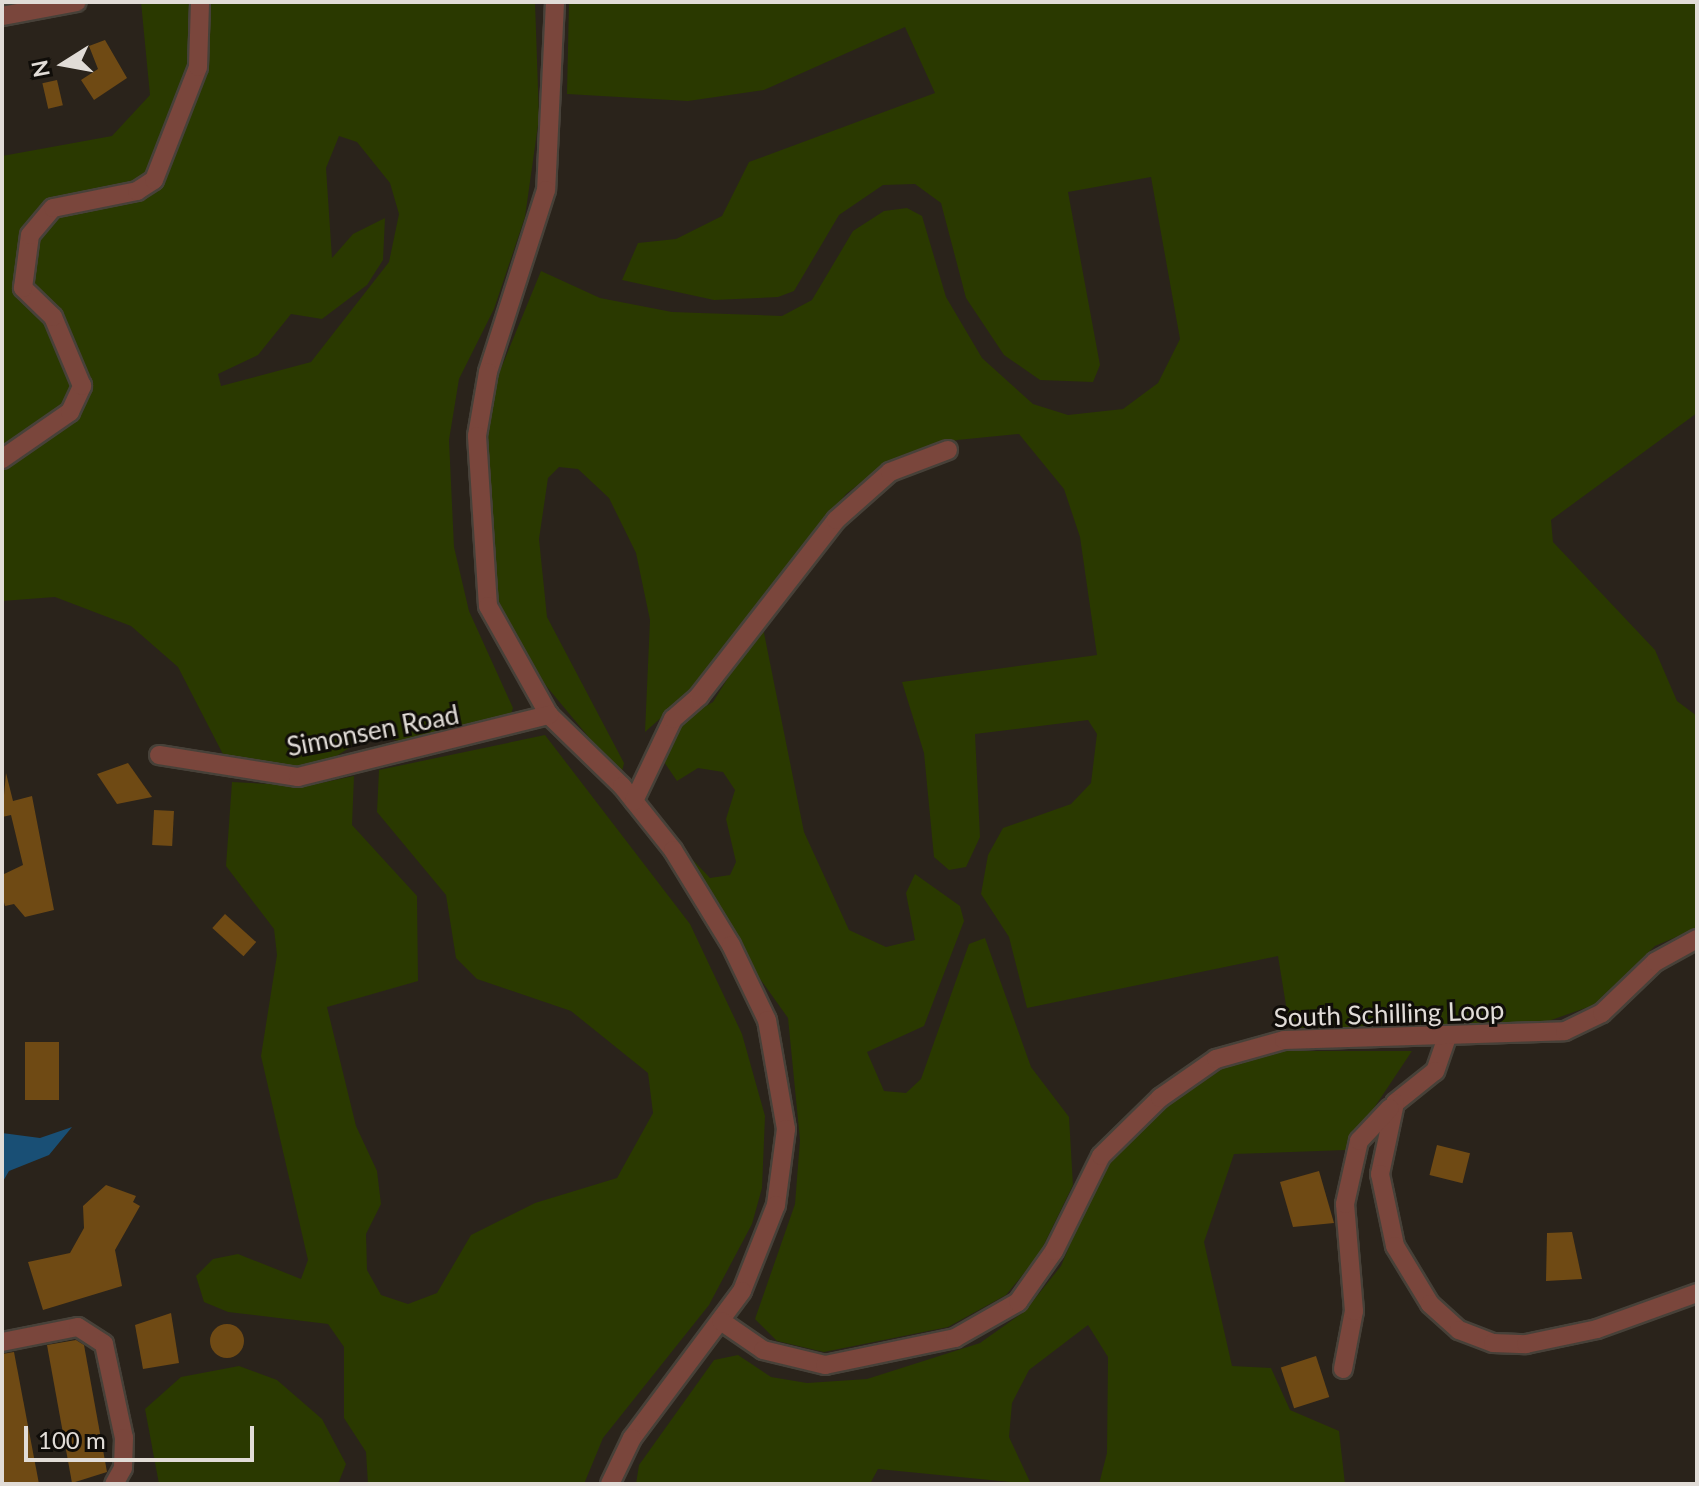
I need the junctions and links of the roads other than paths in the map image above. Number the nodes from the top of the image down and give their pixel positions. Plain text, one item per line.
1 (77, 2) edge
2 (200, 2) edge
3 (555, 2) edge
4 (2, 16) edge
5 (948, 450) dead end
6 (2, 459) edge
7 (549, 715) junction
8 (159, 755) dead end
9 (634, 801) junction
10 (1697, 939) edge
11 (1447, 1037) junction
12 (1395, 1103) junction
13 (1697, 1293) edge
14 (721, 1321) junction
15 (2, 1342) edge
16 (1343, 1369) dead end
17 (632, 1438) junction
18 (114, 1484) edge
19 (601, 1484) edge
20 (610, 1484) edge

1 - 4 street
2 - 6 street
3 - 7 street
5 - 9 street
7 - 8 street, Simonsen Road
7 - 9 street
9 - 14 street
10 - 11 street, South Schilling Loop
11 - 12 street
11 - 14 street, South Schilling Loop
12 - 13 street
12 - 16 street
14 - 17 street
15 - 18 street
17 - 19 street
17 - 20 street

